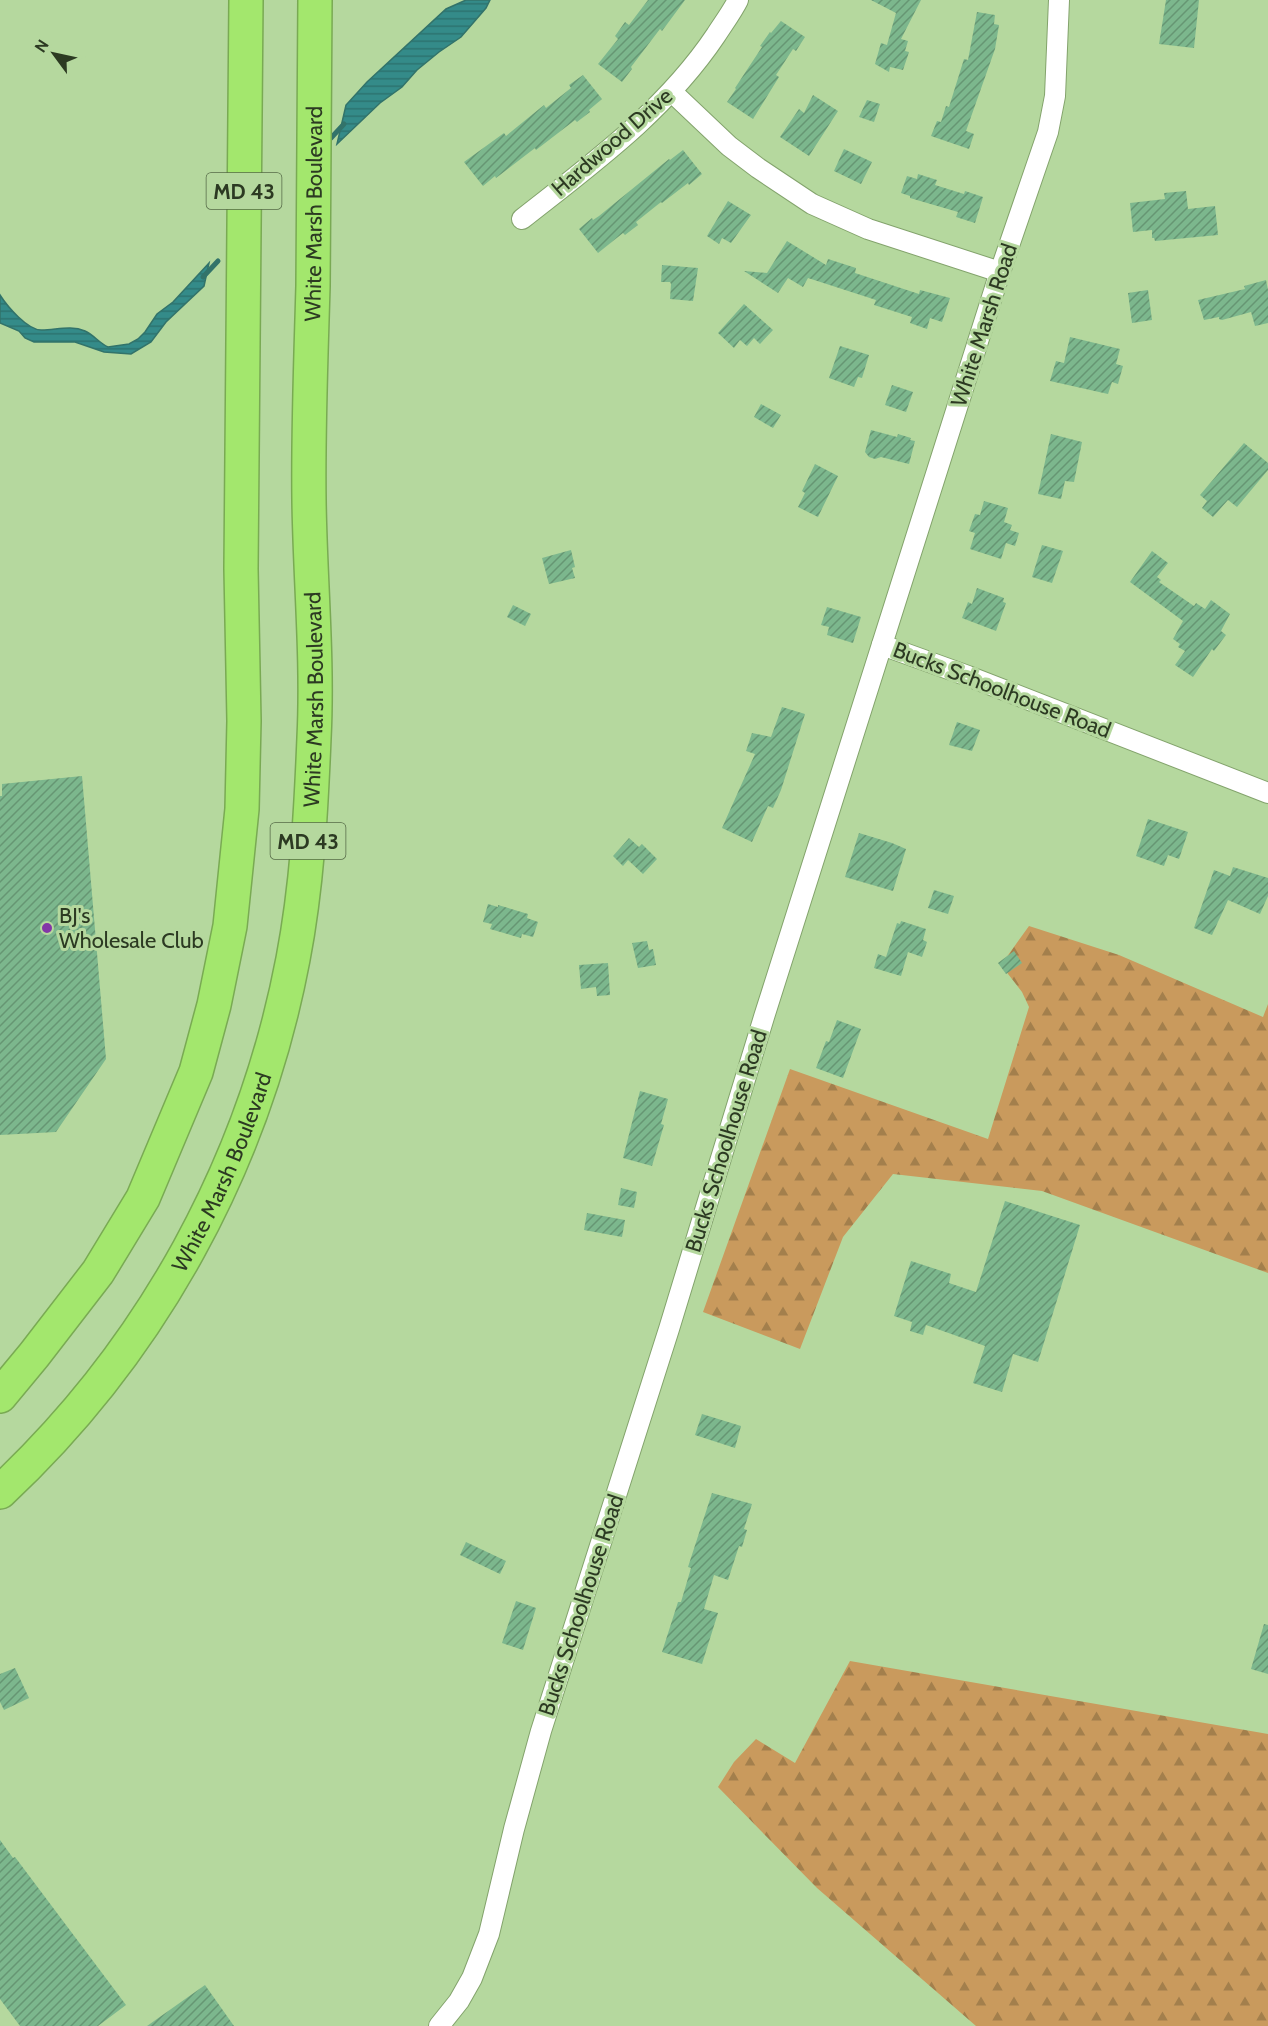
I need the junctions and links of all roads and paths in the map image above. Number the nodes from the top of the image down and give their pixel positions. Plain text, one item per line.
1 (238, 0) edge
2 (246, 0) edge
3 (315, 0) edge
4 (738, 0) edge
5 (1059, 0) edge
6 (245, 56) junction
7 (672, 92) junction
8 (522, 219) dead end
9 (1000, 273) junction
10 (882, 645) junction
11 (1268, 793) edge
12 (0, 1396) edge
13 (0, 1492) edge
14 (439, 2026) edge

1 - 6 highway
2 - 6 highway, MD 43
3 - 13 highway, White Marsh Boulevard / MD 43
4 - 7 street, Hardwood Drive
5 - 9 street, White Marsh Road
6 - 12 highway, MD 43
7 - 8 street, Hardwood Drive
7 - 9 street
9 - 10 street, White Marsh Road
10 - 11 street, Bucks Schoolhouse Road
10 - 14 street, Bucks Schoolhouse Road

